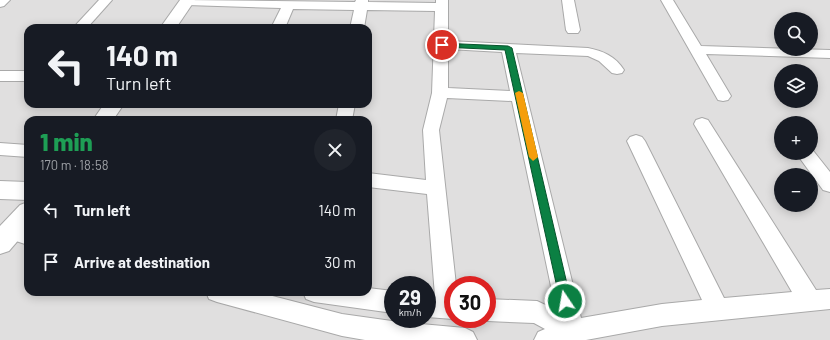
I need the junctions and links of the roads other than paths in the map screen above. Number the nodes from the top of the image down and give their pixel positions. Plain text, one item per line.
1 (4, 0) edge
2 (106, 0) edge
3 (188, 0) edge
4 (568, 0) edge
5 (667, 0) edge
6 (0, 3) edge
7 (361, 3) edge
8 (442, 4) edge
9 (289, 5) junction
10 (84, 24) edge
11 (171, 24) edge
12 (280, 24) edge
13 (358, 24) edge
14 (573, 30) dead end
15 (442, 45) junction
16 (508, 48) junction
17 (696, 50) junction
18 (830, 54) edge
19 (617, 70) dead end
20 (0, 76) edge
21 (24, 76) edge
22 (440, 92) junction
23 (520, 96) junction
24 (722, 96) dead end
25 (702, 124) dead end
26 (636, 141) dead end
27 (0, 149) edge
28 (24, 151) edge
29 (810, 160) edge
30 (372, 180) edge
31 (830, 185) edge
32 (436, 188) junction
33 (0, 190) edge
34 (24, 191) edge
35 (24, 219) edge
36 (13, 237) edge
37 (232, 296) edge
38 (346, 296) edge
39 (820, 300) edge
40 (384, 301) edge
41 (442, 307) edge
42 (718, 309) junction
43 (496, 310) edge
44 (573, 335) edge
45 (418, 338) edge
46 (465, 340) edge
47 (546, 340) edge

1 - 6 street
2 - 10 street
3 - 9 street
3 - 11 street
4 - 14 street
5 - 17 street
7 - 8 street
7 - 9 street
7 - 13 street
8 - 15 street
9 - 12 street
15 - 16 street
15 - 22 street
16 - 19 street
16 - 23 street
17 - 18 street
17 - 24 street
20 - 21 street
22 - 23 street
22 - 32 street
23 - 44 street
25 - 39 street
26 - 42 street
27 - 28 street
29 - 31 street
30 - 32 street
32 - 41 street
33 - 34 street
35 - 36 street
37 - 45 street
38 - 40 street
39 - 42 street
42 - 44 street
43 - 44 street
44 - 47 street
45 - 46 street

